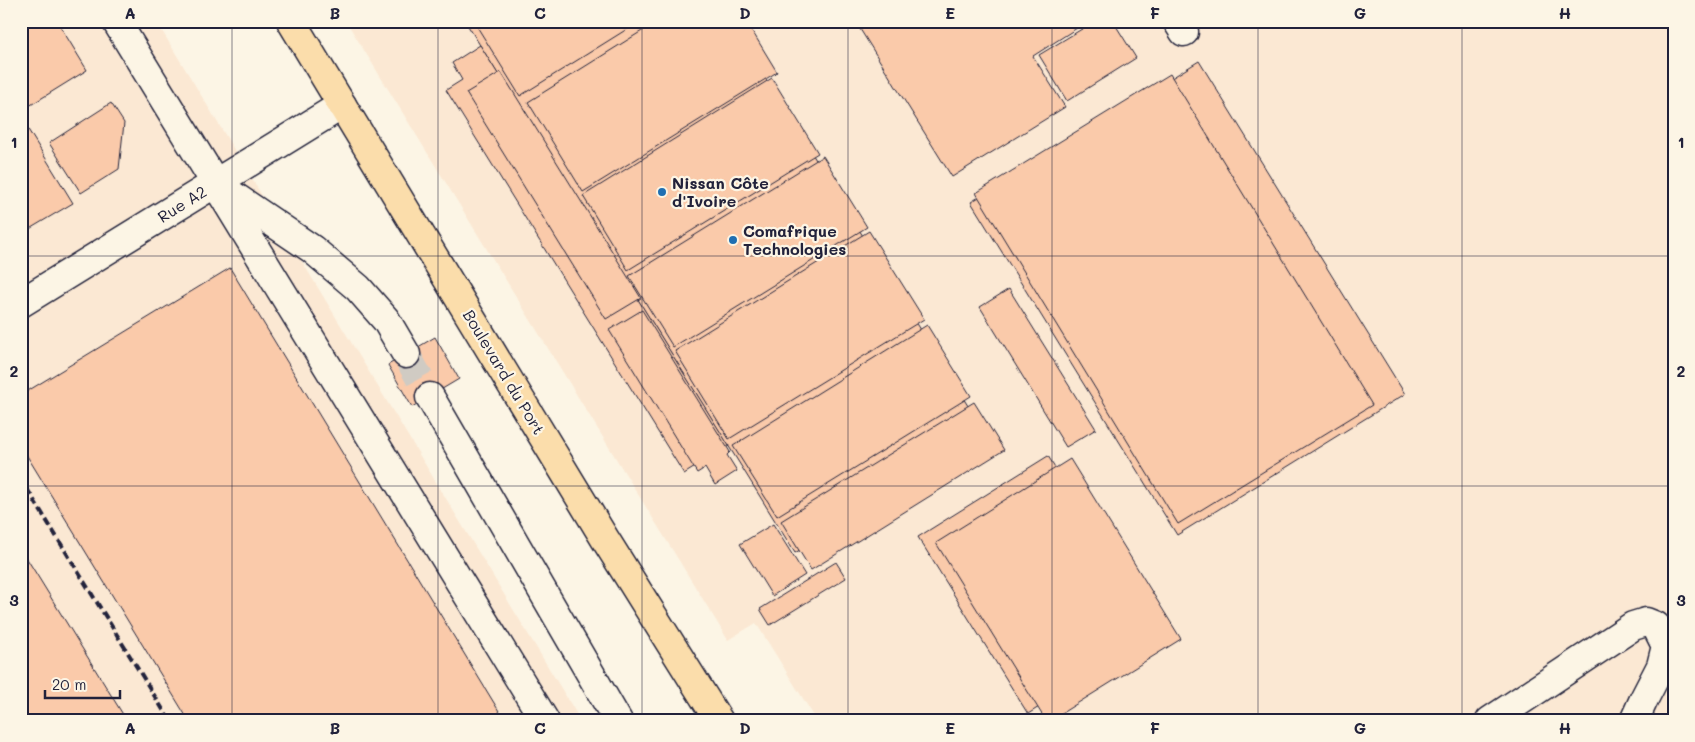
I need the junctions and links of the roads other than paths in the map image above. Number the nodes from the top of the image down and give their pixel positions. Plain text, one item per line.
1 (116, 21) edge
2 (291, 21) edge
3 (342, 104) junction
4 (215, 183) junction
5 (21, 303) edge
6 (406, 354) tunnel mouth
7 (430, 397) tunnel mouth
8 (545, 721) edge
9 (618, 721) edge
10 (719, 721) edge
11 (1490, 721) edge
12 (1634, 721) edge

1 - 4 street
2 - 3 main road, Boulevard du Port
3 - 4 street, Rue A2
3 - 10 main road, Boulevard du Port
4 - 5 street, Rue A2
4 - 6 street
4 - 8 street
7 - 9 street
11 - 12 street

